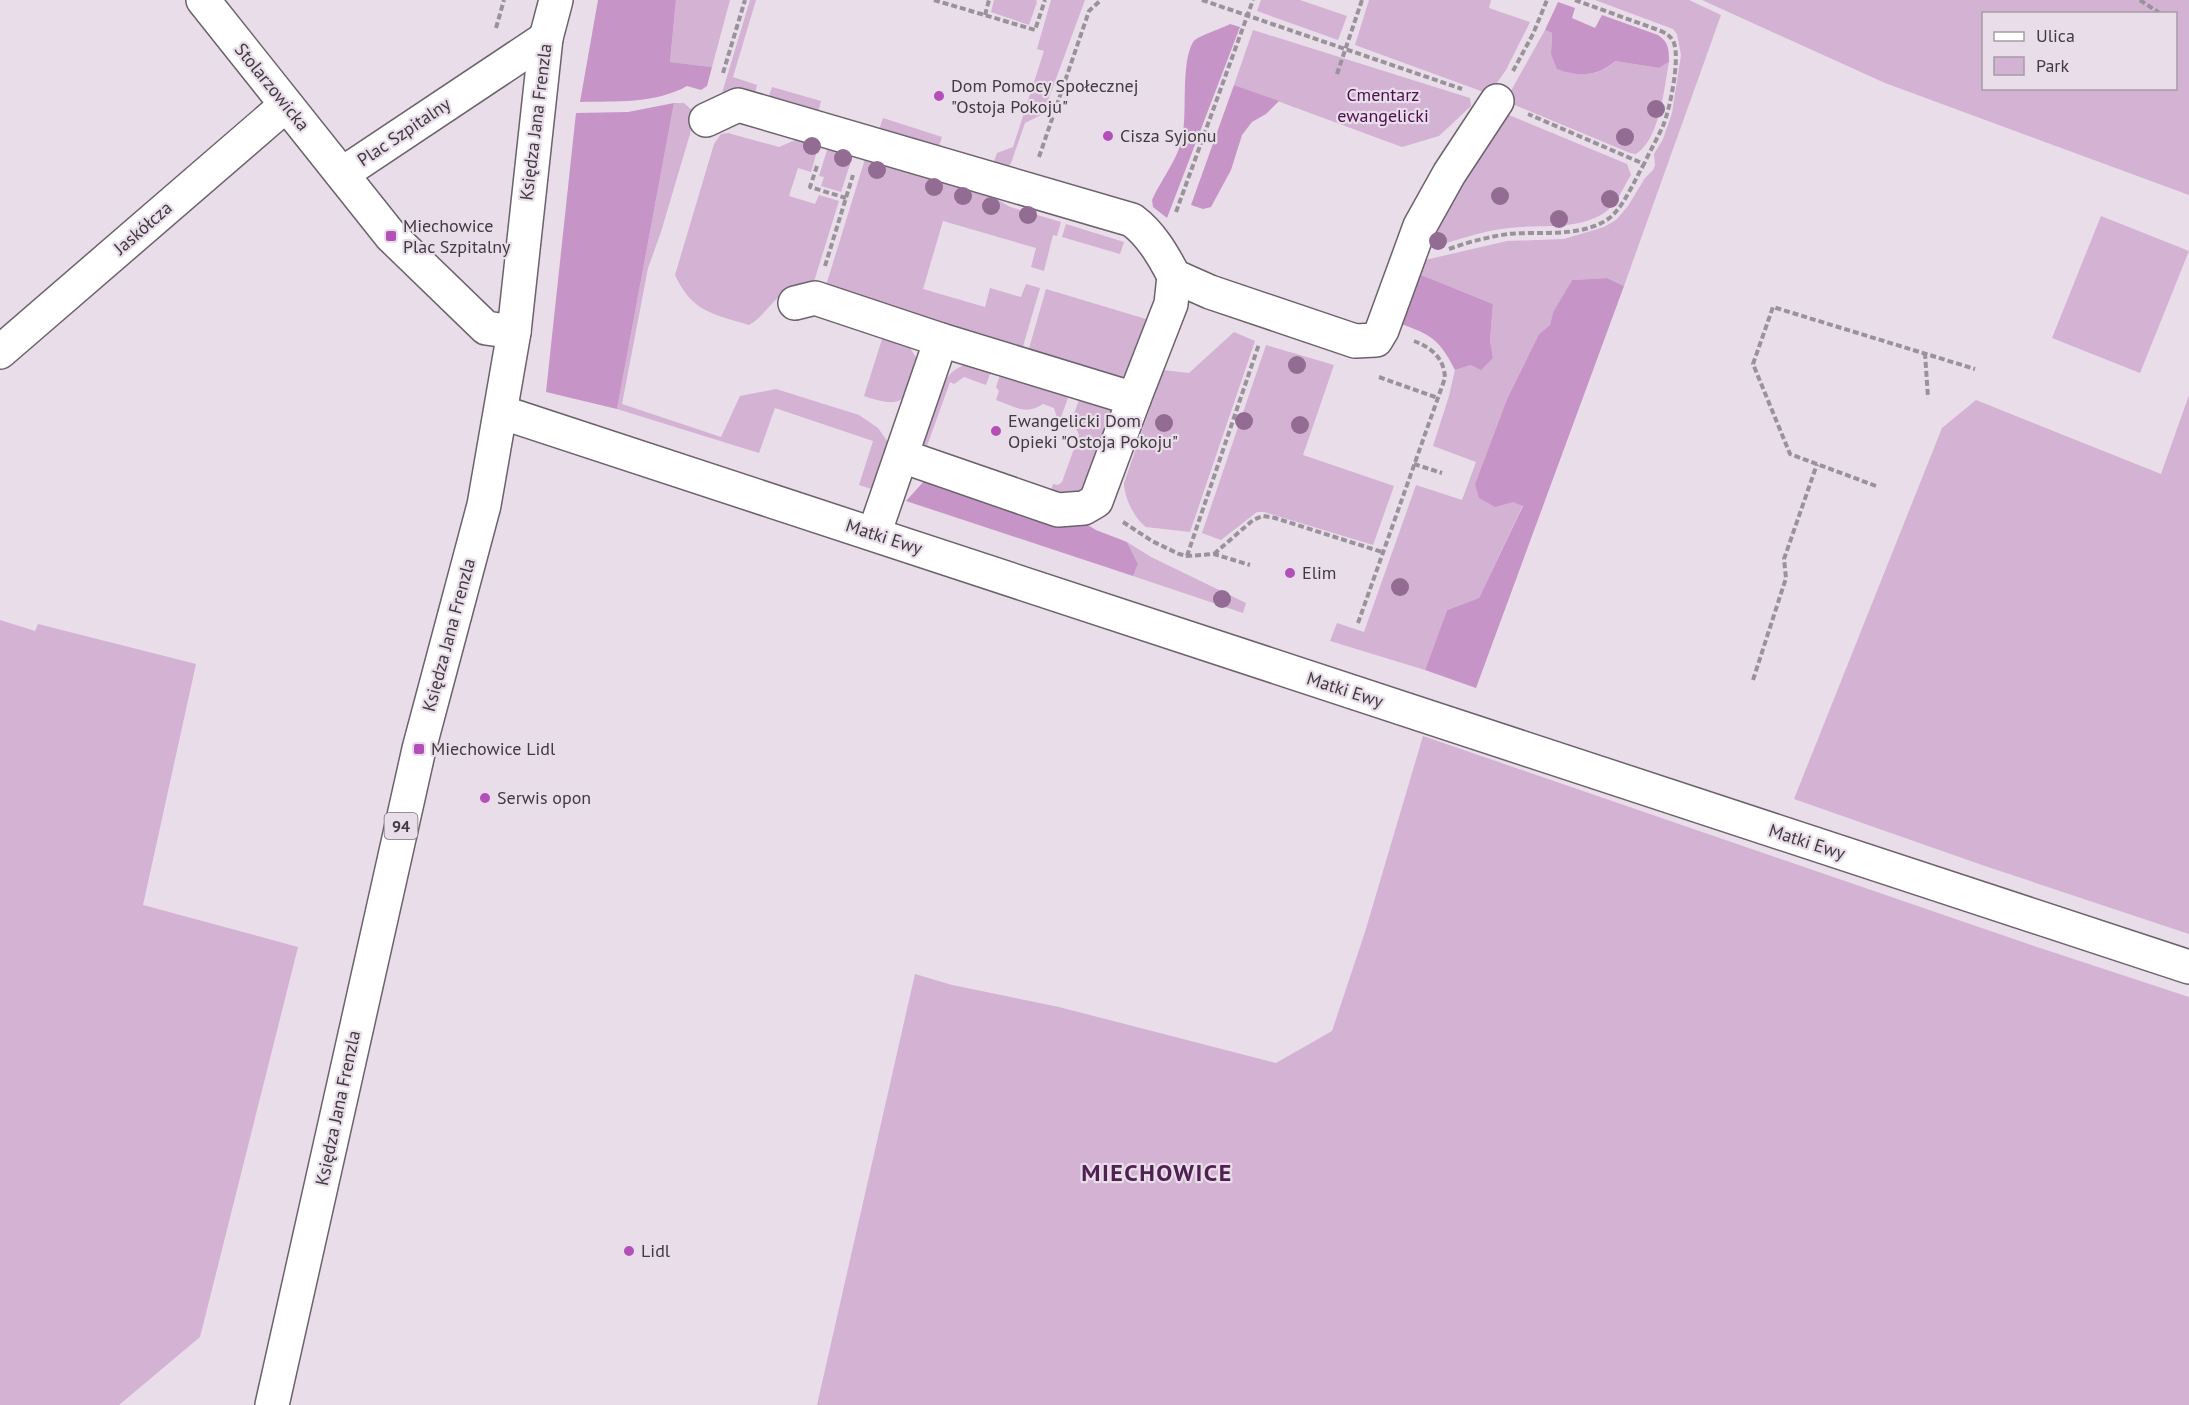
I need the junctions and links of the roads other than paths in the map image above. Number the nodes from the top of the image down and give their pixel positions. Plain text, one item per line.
1 (203, 0) edge
2 (556, 0) edge
3 (546, 38) junction
4 (1497, 101) road end
5 (286, 105) junction
6 (706, 120) dead end
7 (342, 174) junction
8 (1167, 264) junction
9 (805, 300) road end
10 (514, 332) junction
11 (941, 340) junction
12 (0, 352) edge
13 (1134, 399) junction
14 (501, 412) junction
15 (902, 456) junction
16 (874, 534) junction
17 (2189, 968) edge
18 (272, 1405) edge

1 - 5 street, Stolarzowicka
2 - 3 street, Księdza Jana Frenzla / 94
3 - 7 street, Plac Szpitalny
3 - 10 street, Księdza Jana Frenzla / 94
4 - 8 street
5 - 7 street, Stolarzowicka
5 - 12 street, Jaskółcza
6 - 8 street
7 - 10 street, Plac Szpitalny
8 - 13 street
9 - 11 street
10 - 14 street, Księdza Jana Frenzla / 94
11 - 13 street
11 - 15 street
13 - 15 street
14 - 16 street, Matki Ewy
14 - 18 street, Księdza Jana Frenzla / 94
15 - 16 street
16 - 17 street, Matki Ewy

